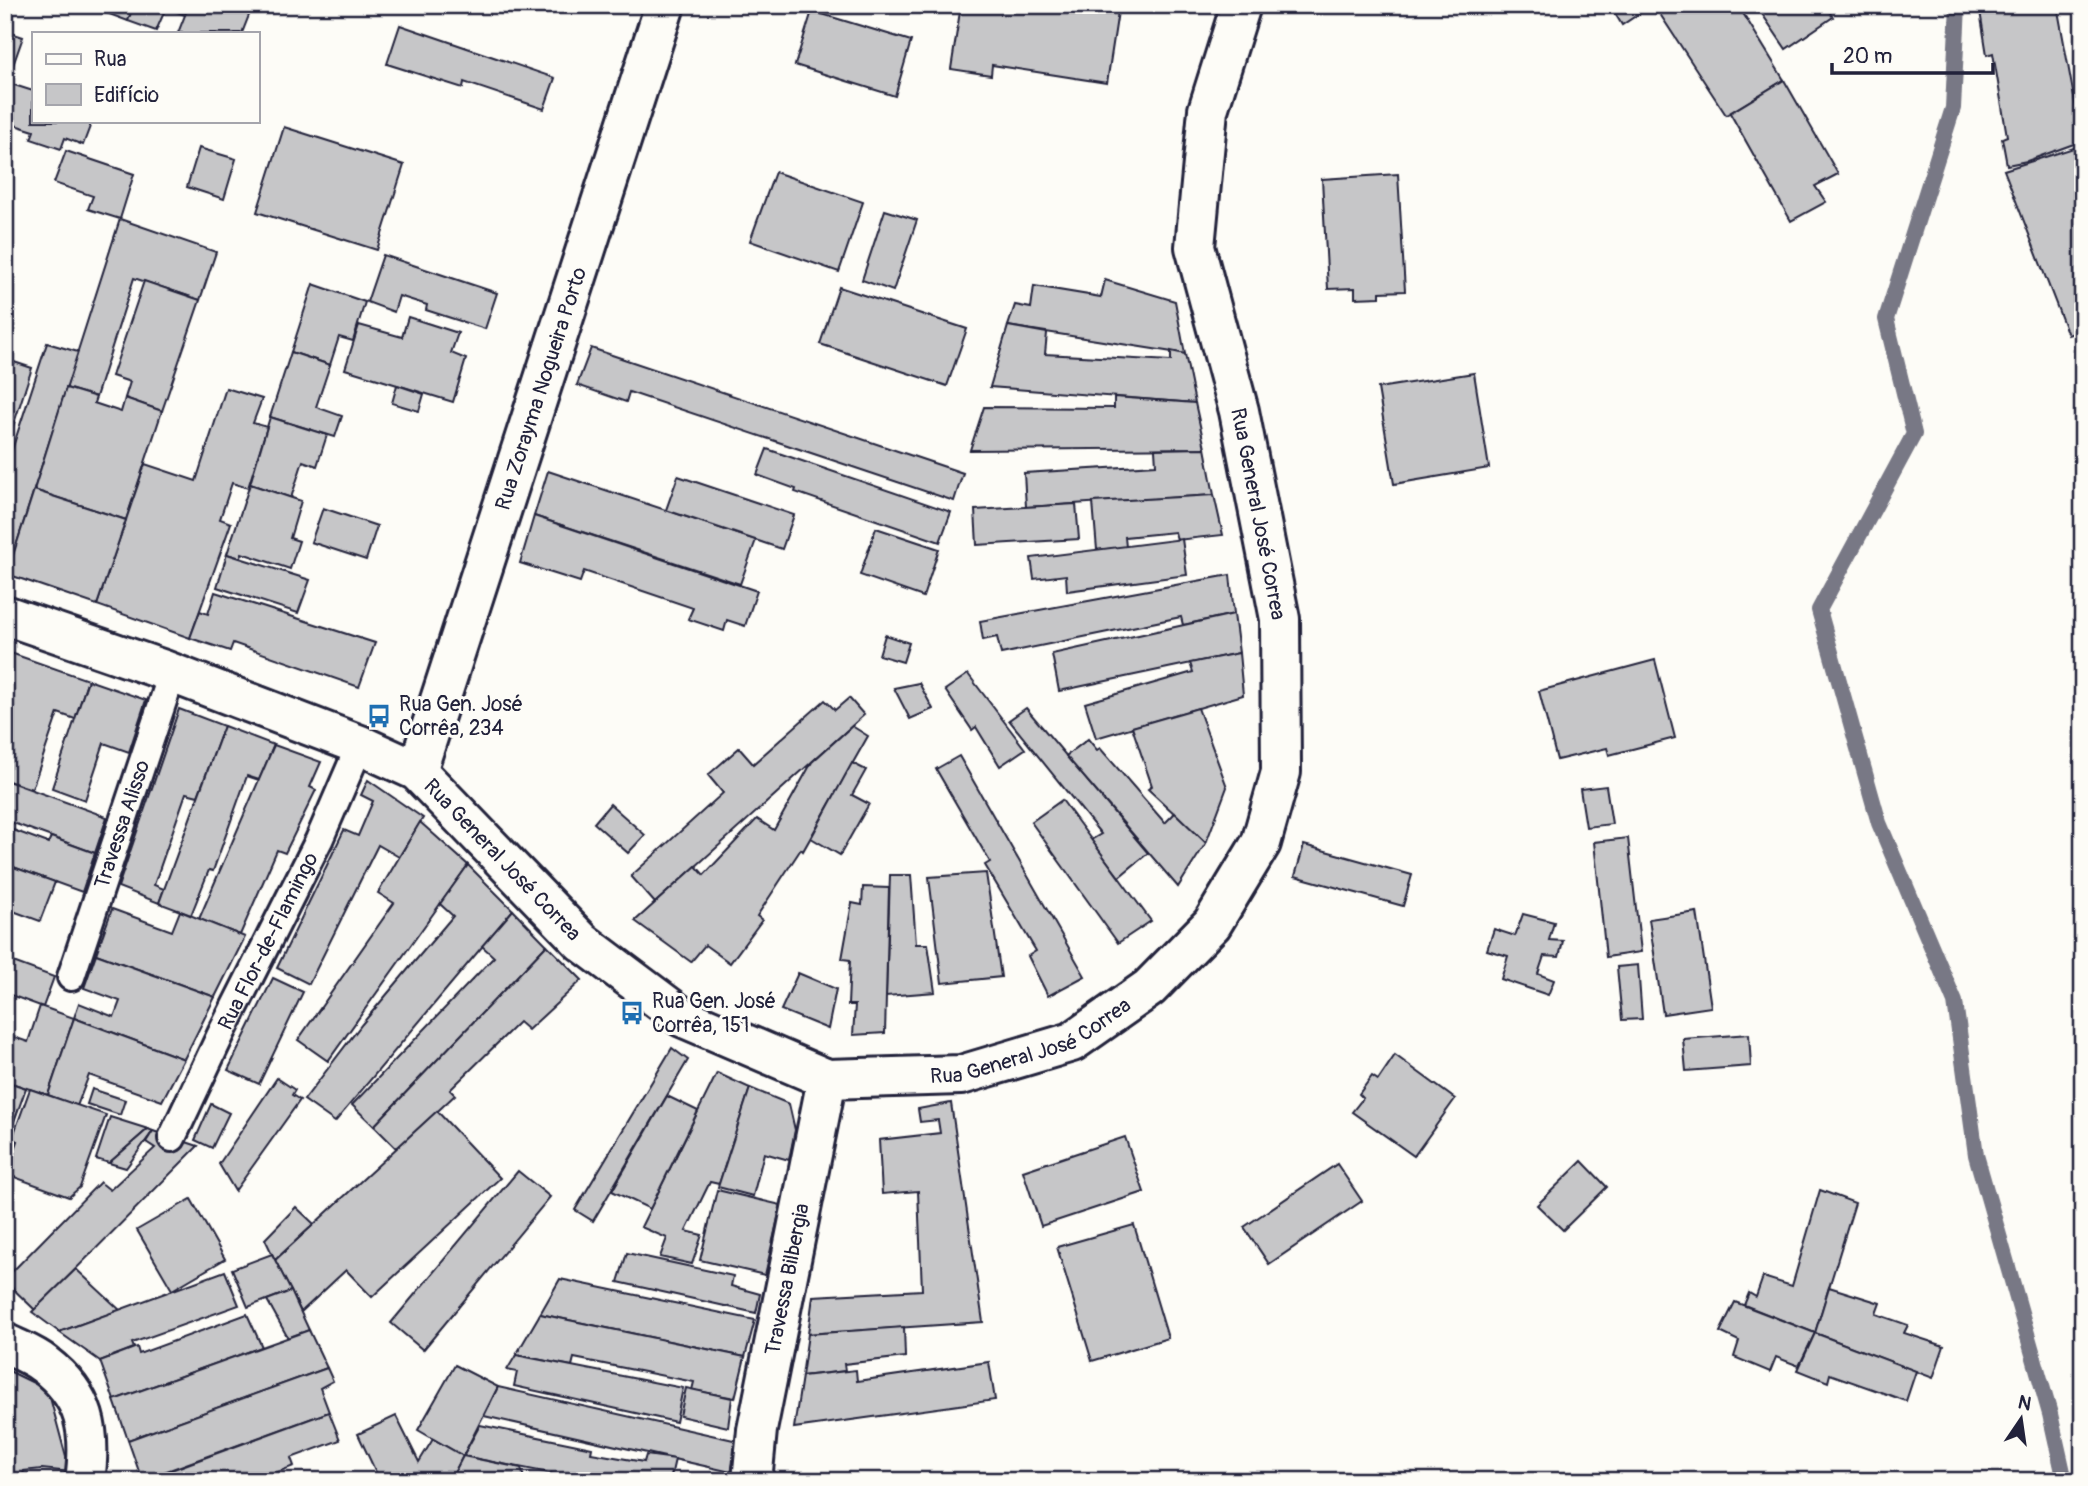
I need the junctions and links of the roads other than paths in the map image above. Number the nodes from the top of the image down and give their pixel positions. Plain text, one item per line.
1 (665, 5) edge
2 (1241, 5) edge
3 (5, 615) edge
4 (164, 670) junction
5 (360, 745) junction
6 (417, 771) junction
7 (71, 977) dead end
8 (827, 1079) junction
9 (172, 1138) dead end
10 (5, 1343) edge
11 (85, 1481) edge
12 (752, 1481) edge

1 - 6 street, Rua Zorayma Nogueira Porto
2 - 8 street, Rua General José Correa
3 - 4 street, Rua General José Correa
4 - 5 street, Rua General José Correa
4 - 7 lane, Travessa Alisso
5 - 6 street, Rua General José Correa
5 - 9 lane, Rua Flor-de-Flamingo
6 - 8 street, Rua General José Correa
8 - 12 street, Travessa Bilbergia
10 - 11 street

